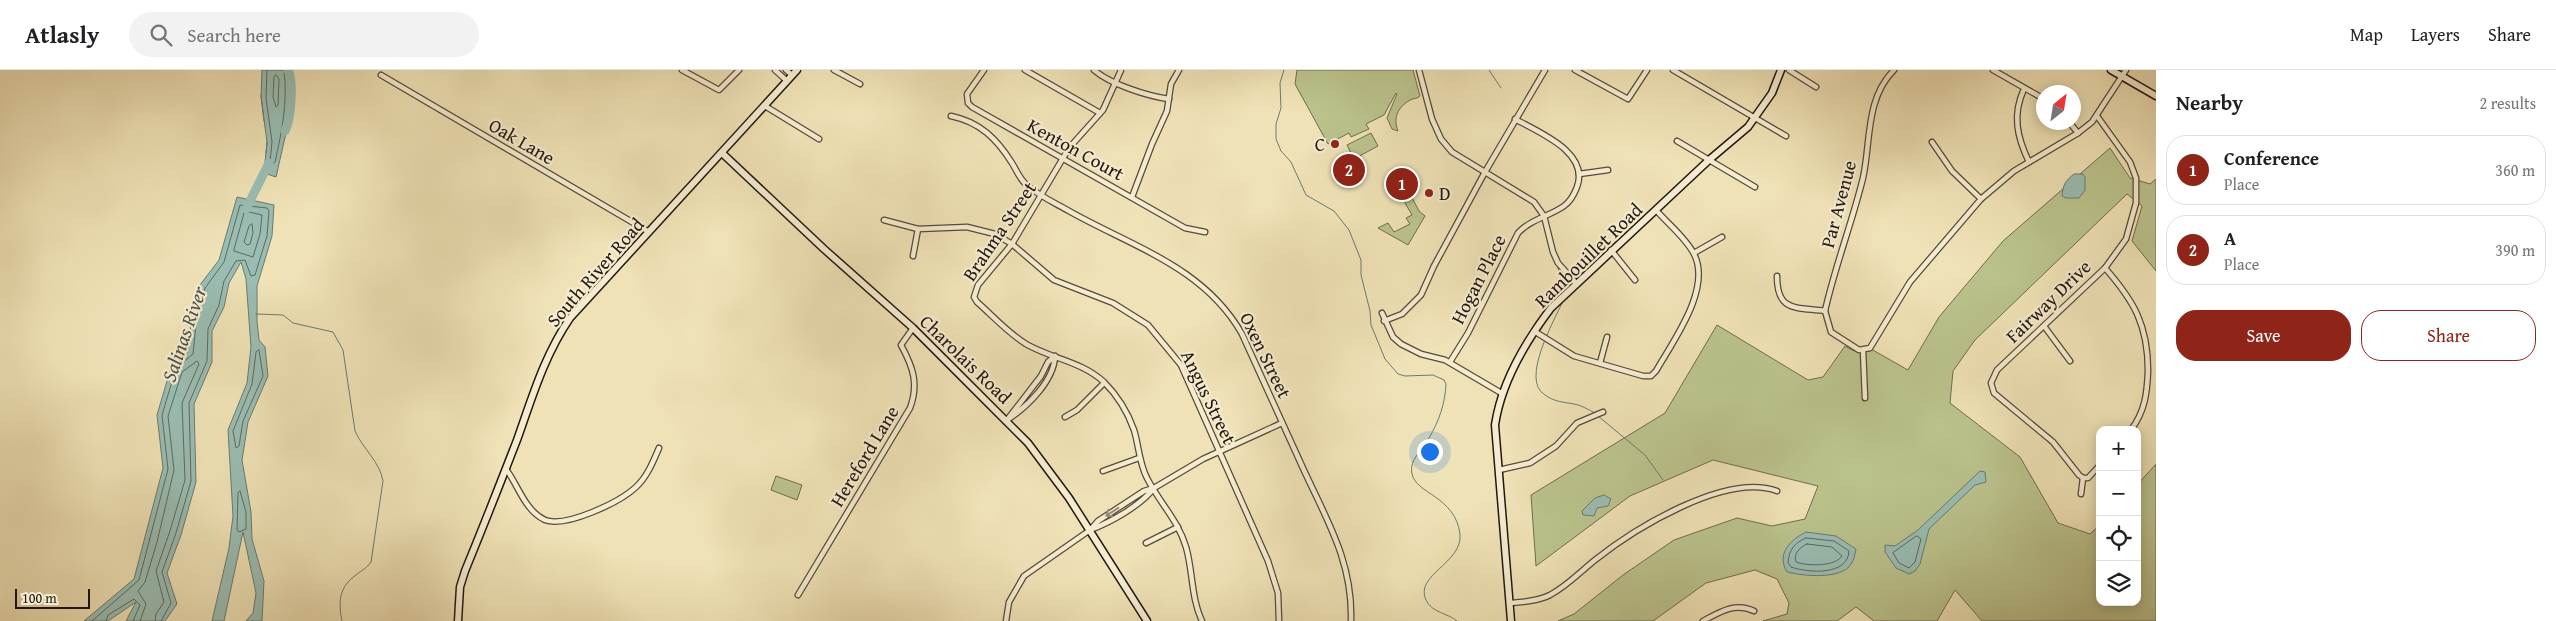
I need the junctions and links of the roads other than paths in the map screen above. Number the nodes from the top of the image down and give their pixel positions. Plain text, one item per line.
1 (682, 70) edge
2 (739, 70) edge
3 (775, 70) edge
4 (786, 70) edge
5 (798, 70) edge
6 (834, 70) edge
7 (984, 70) edge
8 (1025, 70) edge
9 (1094, 70) edge
10 (1121, 70) edge
11 (1179, 70) edge
12 (1419, 70) edge
13 (1545, 70) edge
14 (1575, 70) edge
15 (1647, 70) edge
16 (1673, 70) edge
17 (1781, 70) edge
18 (1789, 70) edge
19 (1894, 70) edge
20 (1993, 70) edge
21 (2111, 70) edge
22 (2126, 70) edge
23 (381, 75) dead end
24 (792, 76) junction
25 (2123, 77) junction
26 (787, 81) junction
27 (1116, 82) junction
28 (860, 84) dead end
29 (1816, 86) dead end
30 (2024, 89) junction
31 (2036, 95) edge
32 (2156, 96) edge
33 (1169, 99) junction
34 (765, 106) junction
35 (1100, 113) junction
36 (951, 116) dead end
37 (2097, 116) junction
38 (1756, 118) junction
39 (1516, 119) junction
40 (2076, 130) edge
41 (2078, 133) junction
42 (1786, 136) dead end
43 (819, 138) dead end
44 (1677, 141) dead end
45 (1932, 142) dead end
46 (722, 153) junction
47 (1062, 159) junction
48 (1709, 160) junction
49 (2029, 162) junction
50 (1608, 170) dead end
51 (1485, 172) junction
52 (1579, 174) junction
53 (1755, 187) dead end
54 (1042, 196) junction
55 (1132, 197) junction
56 (1981, 199) junction
57 (1656, 210) junction
58 (1544, 216) junction
59 (884, 220) dead end
60 (918, 229) junction
61 (649, 232) junction
62 (1205, 232) dead end
63 (1722, 237) dead end
64 (1012, 244) junction
65 (1611, 250) junction
66 (1694, 253) junction
67 (913, 256) dead end
68 (2104, 268) junction
69 (1777, 276) dead end
70 (1635, 280) dead end
71 (1576, 283) junction
72 (1824, 311) junction
73 (1382, 313) dead end
74 (1384, 321) junction
75 (2044, 326) junction
76 (913, 328) junction
77 (1534, 331) junction
78 (1607, 337) dead end
79 (1864, 350) junction
80 (1054, 356) junction
81 (1450, 362) junction
82 (2070, 362) dead end
83 (1600, 363) junction
84 (1104, 383) junction
85 (1503, 394) junction
86 (1865, 398) dead end
87 (1603, 412) dead end
88 (1065, 417) dead end
89 (1007, 420) junction
90 (1282, 423) junction
91 (2134, 426) edge
92 (659, 448) dead end
93 (1219, 452) junction
94 (1139, 458) junction
95 (506, 469) junction
96 (2096, 469) edge
97 (1499, 470) junction
98 (1103, 471) dead end
99 (2084, 478) junction
100 (1154, 488) junction
101 (1777, 491) dead end
102 (2081, 494) dead end
103 (1178, 527) junction
104 (1090, 530) junction
105 (1146, 543) dead end
106 (798, 595) dead end
107 (1509, 603) junction
108 (1754, 611) dead end
109 (458, 621) edge
110 (1006, 621) edge
111 (1147, 621) edge
112 (1202, 621) edge
113 (1279, 621) edge
114 (1350, 621) edge
115 (1511, 621) edge
116 (1703, 621) edge

1 - 2 street
3 - 26 street
4 - 24 street
5 - 24 street, South River Road
6 - 28 street
7 - 47 street, Kenton Court
8 - 35 street
9 - 27 street
10 - 27 street, Brahma Street
11 - 33 street
12 - 51 street
13 - 39 street
14 - 15 street
16 - 38 street
17 - 38 street, Rambouillet Road
18 - 29 street
19 - 72 street, Par Avenue
20 - 30 street
21 - 25 street
22 - 25 street
23 - 61 street, Oak Lane
24 - 26 street, South River Road
25 - 32 street
25 - 37 street
26 - 34 street, South River Road
27 - 33 street
27 - 35 street, Brahma Street
30 - 31 street
30 - 49 street
33 - 55 street
34 - 43 street
34 - 46 street, South River Road
35 - 47 street, Brahma Street
36 - 54 street, Oxen Street
37 - 41 street
37 - 68 street, Fairway Drive
38 - 42 street
38 - 48 street, Rambouillet Road
39 - 51 street
39 - 52 street
40 - 41 street
41 - 49 street
44 - 48 street
45 - 56 street
46 - 61 street, South River Road
46 - 76 street, Charolais Road
47 - 54 street, Brahma Street
47 - 55 street, Kenton Court
48 - 53 street
48 - 57 street, Rambouillet Road
49 - 56 street
50 - 52 street
51 - 58 street
51 - 74 street
52 - 58 street, Hogan Place
54 - 64 street, Brahma Street
54 - 90 street, Oxen Street
55 - 62 street, Kenton Court
56 - 79 street
57 - 65 street, Rambouillet Road
57 - 66 street
58 - 71 street
58 - 81 street, Hogan Place
59 - 60 street, Angus Street
60 - 64 street, Angus Street
60 - 67 street
61 - 95 street, South River Road
63 - 66 street
64 - 80 street, Brahma Street
64 - 93 street, Angus Street
65 - 70 street
65 - 71 street, Rambouillet Road
66 - 83 street
68 - 75 street, Fairway Drive
68 - 91 street
69 - 72 street
71 - 77 street, Rambouillet Road
72 - 79 street
73 - 74 street
74 - 81 street
75 - 82 street
75 - 99 street, Fairway Drive
76 - 89 street, Charolais Road
76 - 106 street, Hereford Lane
77 - 83 street
77 - 85 street, Rambouillet Road
78 - 83 street
79 - 86 street
80 - 84 street, Brahma Street
80 - 89 street
81 - 85 street
84 - 88 street
84 - 94 street, Brahma Street
85 - 97 street, Rambouillet Road
87 - 97 street
89 - 104 street, Charolais Road
90 - 93 street
90 - 114 street, Oxen Street
92 - 95 street
93 - 100 street
93 - 113 street, Angus Street
94 - 98 street
94 - 100 street, Brahma Street
95 - 109 street, South River Road
96 - 99 street
97 - 107 street, Rambouillet Road
99 - 102 street
100 - 103 street, Brahma Street
100 - 104 street
101 - 107 street
103 - 105 street
103 - 112 street, Brahma Street
104 - 110 street
104 - 111 street, Charolais Road
107 - 115 street, Rambouillet Road
108 - 116 street

